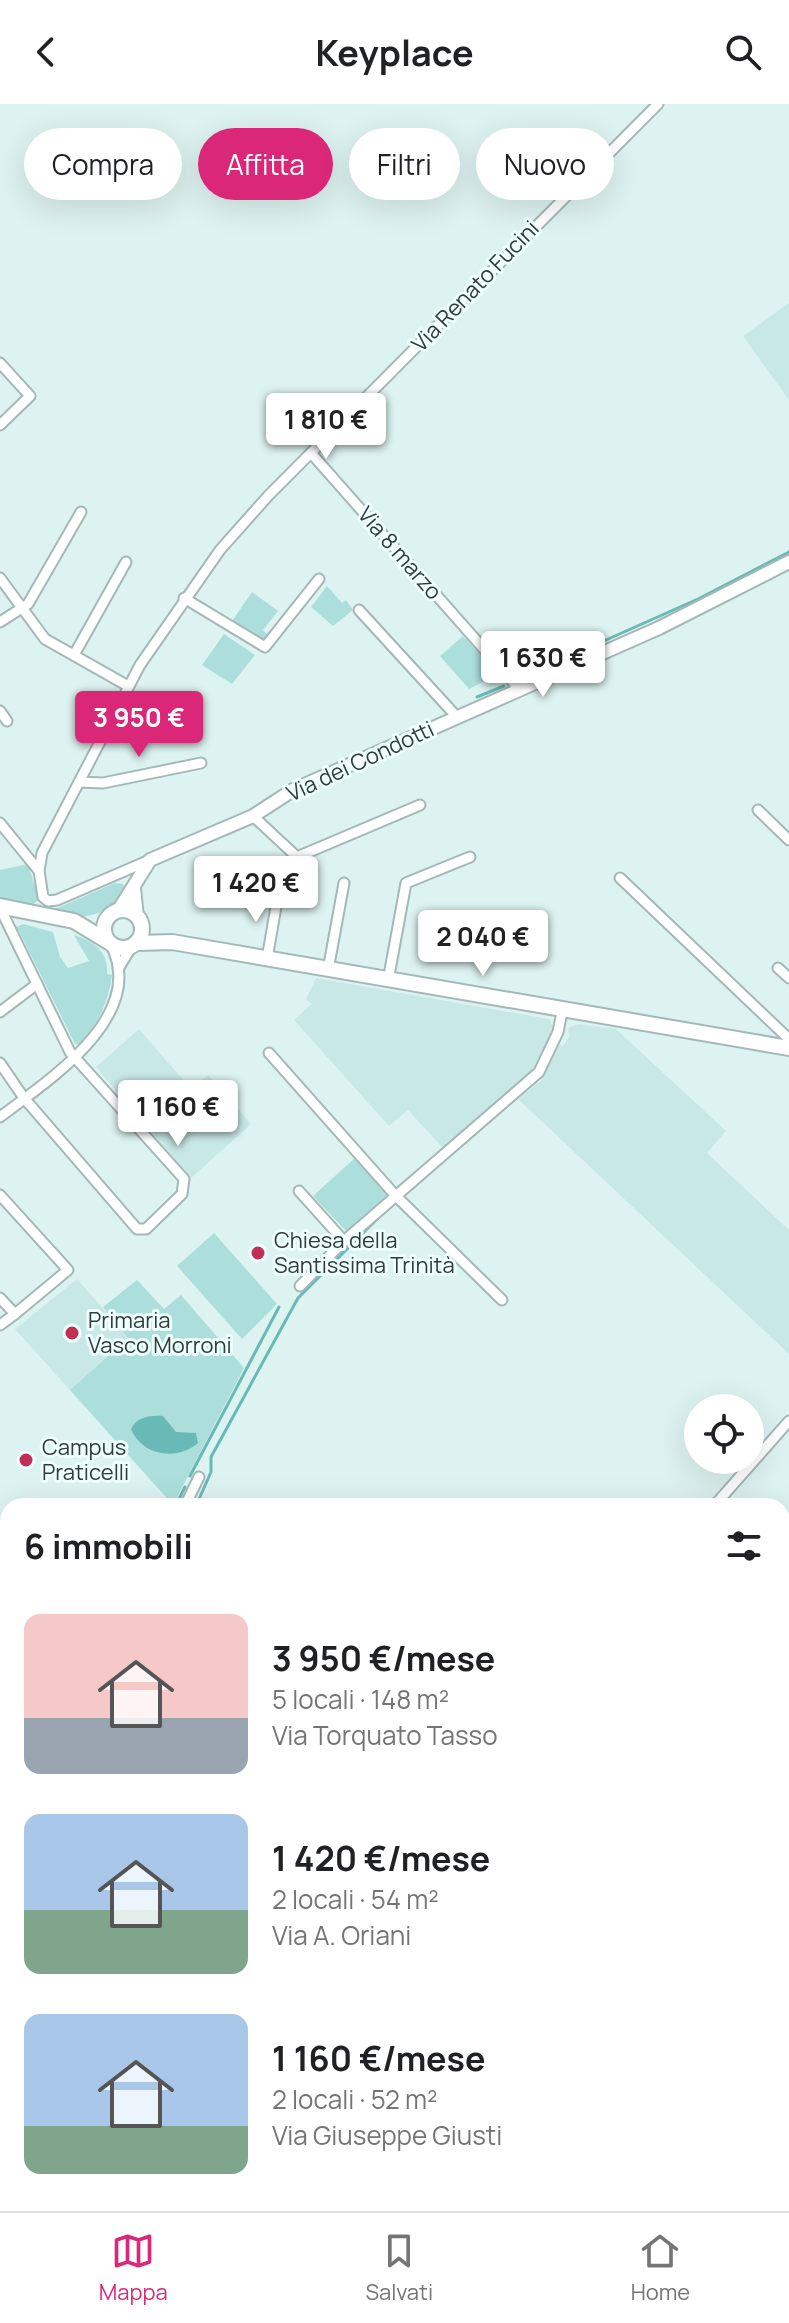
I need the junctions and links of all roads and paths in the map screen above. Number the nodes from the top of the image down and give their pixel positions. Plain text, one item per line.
1 (658, 104) edge
2 (0, 363) edge
3 (0, 425) edge
4 (311, 453) junction
5 (81, 512) dead end
6 (126, 562) dead end
7 (789, 562) edge
8 (0, 578) edge
9 (319, 579) dead end
10 (184, 598) junction
11 (21, 606) junction
12 (359, 610) dead end
13 (0, 622) edge
14 (74, 655) junction
15 (128, 686) junction
16 (520, 690) junction
17 (0, 711) edge
18 (457, 717) junction
19 (7, 721) dead end
20 (201, 763) dead end
21 (79, 782) junction
22 (420, 805) dead end
23 (758, 810) dead end
24 (253, 816) junction
25 (0, 823) edge
26 (789, 840) edge
27 (42, 853) junction
28 (29, 855) junction
29 (470, 857) dead end
30 (150, 860) junction
31 (39, 871) junction
32 (118, 873) junction
33 (620, 878) dead end
34 (135, 881) junction
35 (344, 883) dead end
36 (278, 895) dead end
37 (2, 911) edge
38 (113, 914) junction
39 (74, 921) junction
40 (140, 922) junction
41 (172, 942) junction
42 (109, 943) junction
43 (134, 945) junction
44 (267, 959) junction
45 (778, 968) dead end
46 (118, 969) junction
47 (328, 970) junction
48 (789, 978) edge
49 (388, 981) junction
50 (37, 984) junction
51 (0, 1012) edge
52 (562, 1012) junction
53 (789, 1039) edge
54 (789, 1048) edge
55 (269, 1053) dead end
56 (75, 1059) junction
57 (0, 1063) edge
58 (24, 1098) junction
59 (0, 1117) edge
60 (299, 1191) dead end
61 (0, 1195) edge
62 (395, 1195) junction
63 (344, 1241) junction
64 (300, 1286) dead end
65 (0, 1298) edge
66 (502, 1300) dead end
67 (15, 1314) junction
68 (0, 1325) edge
69 (789, 1421) edge
70 (199, 1477) dead end
71 (189, 1498) edge
72 (721, 1498) edge

1 - 4 street, Via Renato Fucini
2 - 3 street
4 - 10 street, Via Renato Fucini
4 - 16 street, Via 8 marzo
5 - 11 street
6 - 14 street
7 - 16 street, Via dei Condotti
8 - 11 street
9 - 10 street
10 - 15 street, Via Renato Fucini
11 - 13 street
11 - 14 street
12 - 18 street
14 - 15 street
15 - 21 street, Via Renato Fucini
16 - 18 street, Via dei Condotti
17 - 19 street
18 - 24 street, Via dei Condotti
20 - 21 street
21 - 27 street, Via Renato Fucini
22 - 24 street
23 - 26 street
24 - 30 street, Via dei Condotti
25 - 28 street
27 - 28 street
27 - 31 street, Via Renato Fucini
28 - 31 street
29 - 49 street
30 - 32 street, Via dei Condotti
30 - 34 street
31 - 32 street, Via dei Condotti
32 - 34 street
33 - 53 street
34 - 38 street
34 - 40 street
35 - 47 street
36 - 44 street
37 - 39 main road
37 - 50 street
38 - 39 main road
38 - 40 main road
38 - 42 main road
39 - 42 main road
40 - 41 main road
40 - 43 main road
41 - 43 main road
41 - 44 main road
42 - 43 main road
42 - 46 street
43 - 46 street
44 - 47 main road
45 - 48 street
46 - 56 street
47 - 49 main road
49 - 52 main road
50 - 51 street
50 - 56 street
52 - 54 main road
52 - 62 street
55 - 62 street
56 - 58 street
56 - 58 street
57 - 58 street
58 - 59 street
60 - 63 street
61 - 67 street
62 - 63 street
62 - 66 street
63 - 64 street
65 - 67 street
67 - 68 street
69 - 72 street
70 - 71 street

